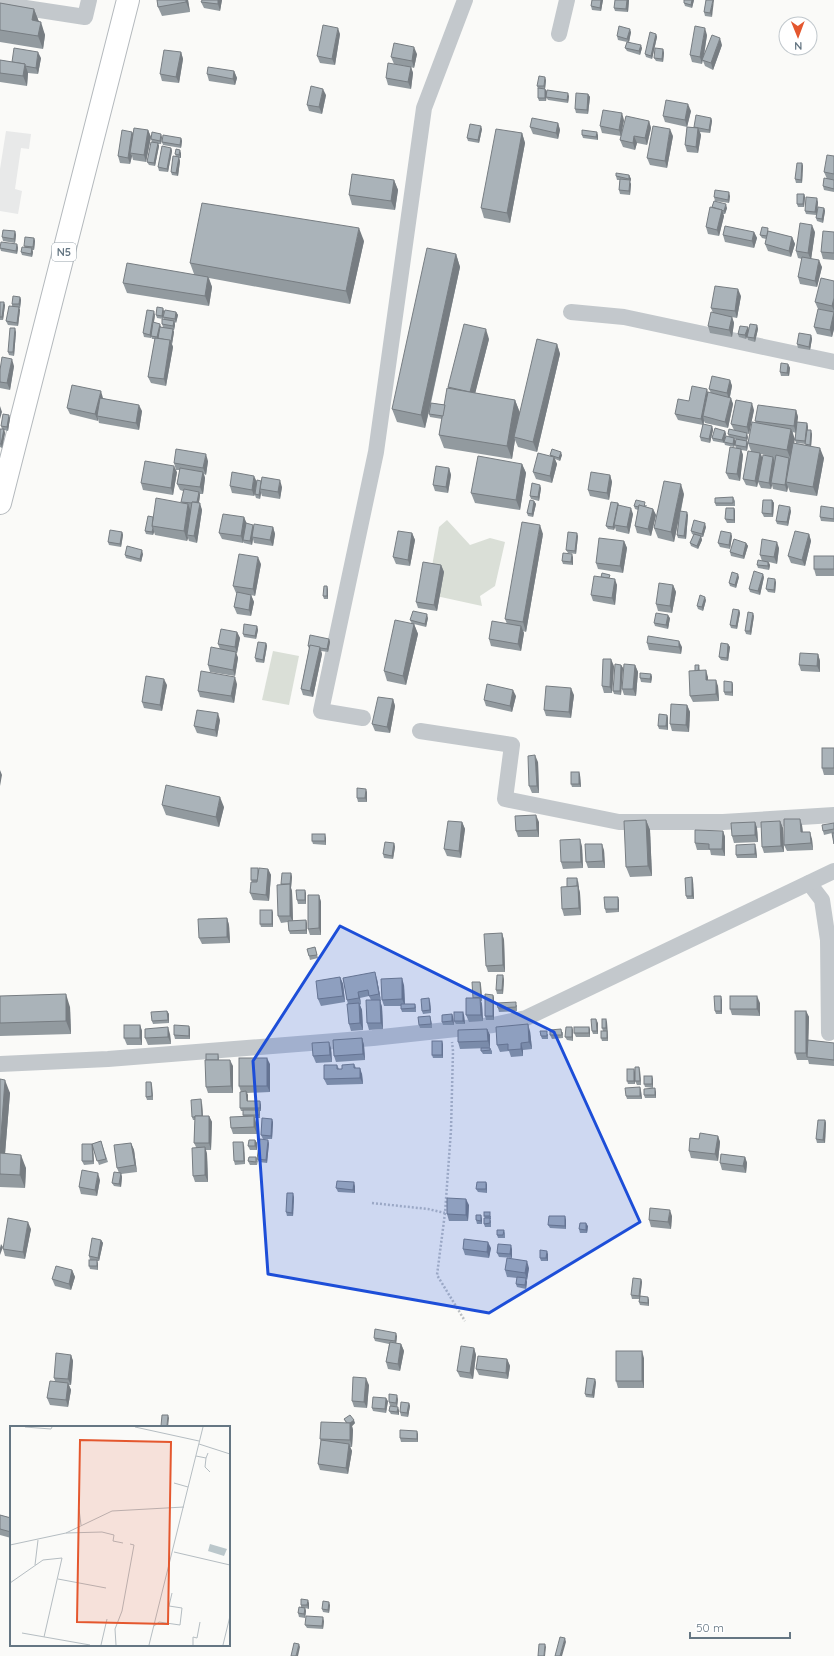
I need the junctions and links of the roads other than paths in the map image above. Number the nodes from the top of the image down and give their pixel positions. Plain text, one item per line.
1 (89, 0) edge
2 (128, 0) edge
3 (465, 0) edge
4 (567, 0) edge
5 (0, 4) edge
6 (559, 34) dead end
7 (570, 312) dead end
8 (834, 362) edge
9 (0, 503) edge
10 (363, 718) dead end
11 (420, 731) dead end
12 (834, 815) edge
13 (834, 871) edge
14 (809, 883) junction
15 (829, 1033) dead end
16 (0, 1064) edge

1 - 5 street
2 - 9 highway, N5
3 - 10 street
4 - 6 street
7 - 8 street
11 - 12 street
13 - 14 street
14 - 15 street
14 - 16 street

